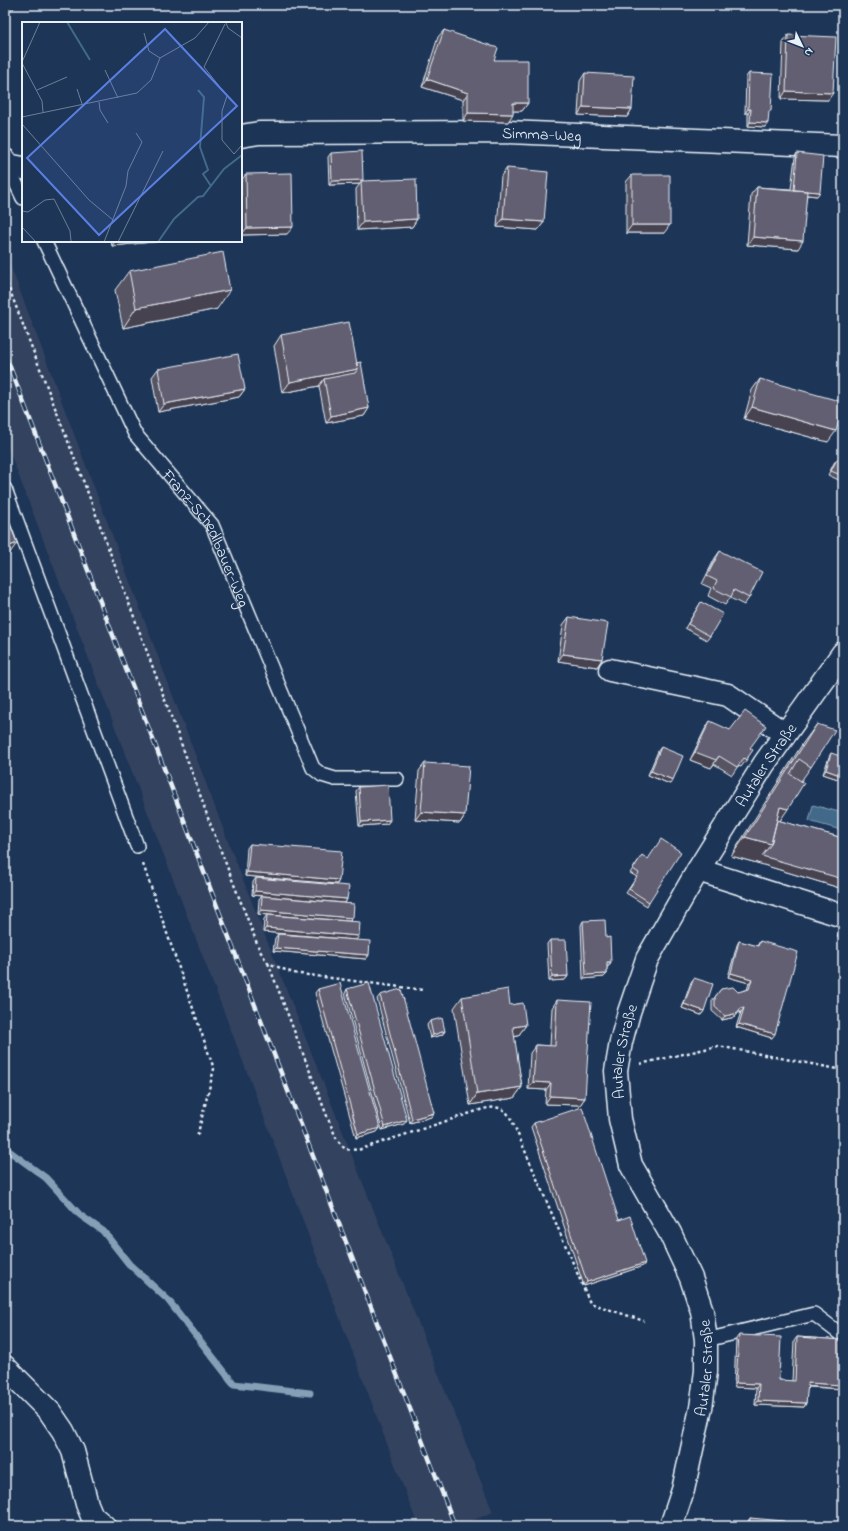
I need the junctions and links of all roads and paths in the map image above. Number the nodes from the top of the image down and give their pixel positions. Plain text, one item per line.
1 (242, 136) edge
2 (843, 146) edge
3 (12, 164) edge
4 (22, 195) edge
5 (44, 242) edge
6 (5, 278) edge
7 (5, 489) edge
8 (843, 653) edge
9 (610, 670) dead end
10 (785, 734) junction
11 (397, 779) dead end
12 (137, 846) joint
13 (698, 870) junction
14 (843, 916) edge
15 (268, 963) junction
16 (423, 990) dead end
17 (843, 1070) edge
18 (616, 1071) junction
19 (197, 1137) dead end
20 (644, 1321) dead end
21 (843, 1336) edge
22 (706, 1340) junction
23 (5, 1367) edge
24 (104, 1526) edge
25 (671, 1526) edge

1 - 2 street, Simma-Weg
3 - 4 lane
5 - 11 lane, Franz-Schedlbauer-Weg
6 - 15 path
7 - 12 lane
8 - 10 street, Autaler Straße
9 - 10 street
10 - 13 street, Autaler Straße
12 - 19 path
13 - 14 street
13 - 18 street, Autaler Straße
15 - 16 path
15 - 20 path
17 - 18 path
18 - 22 street, Autaler Straße
21 - 22 lane
22 - 25 street, Autaler Straße
23 - 24 street

